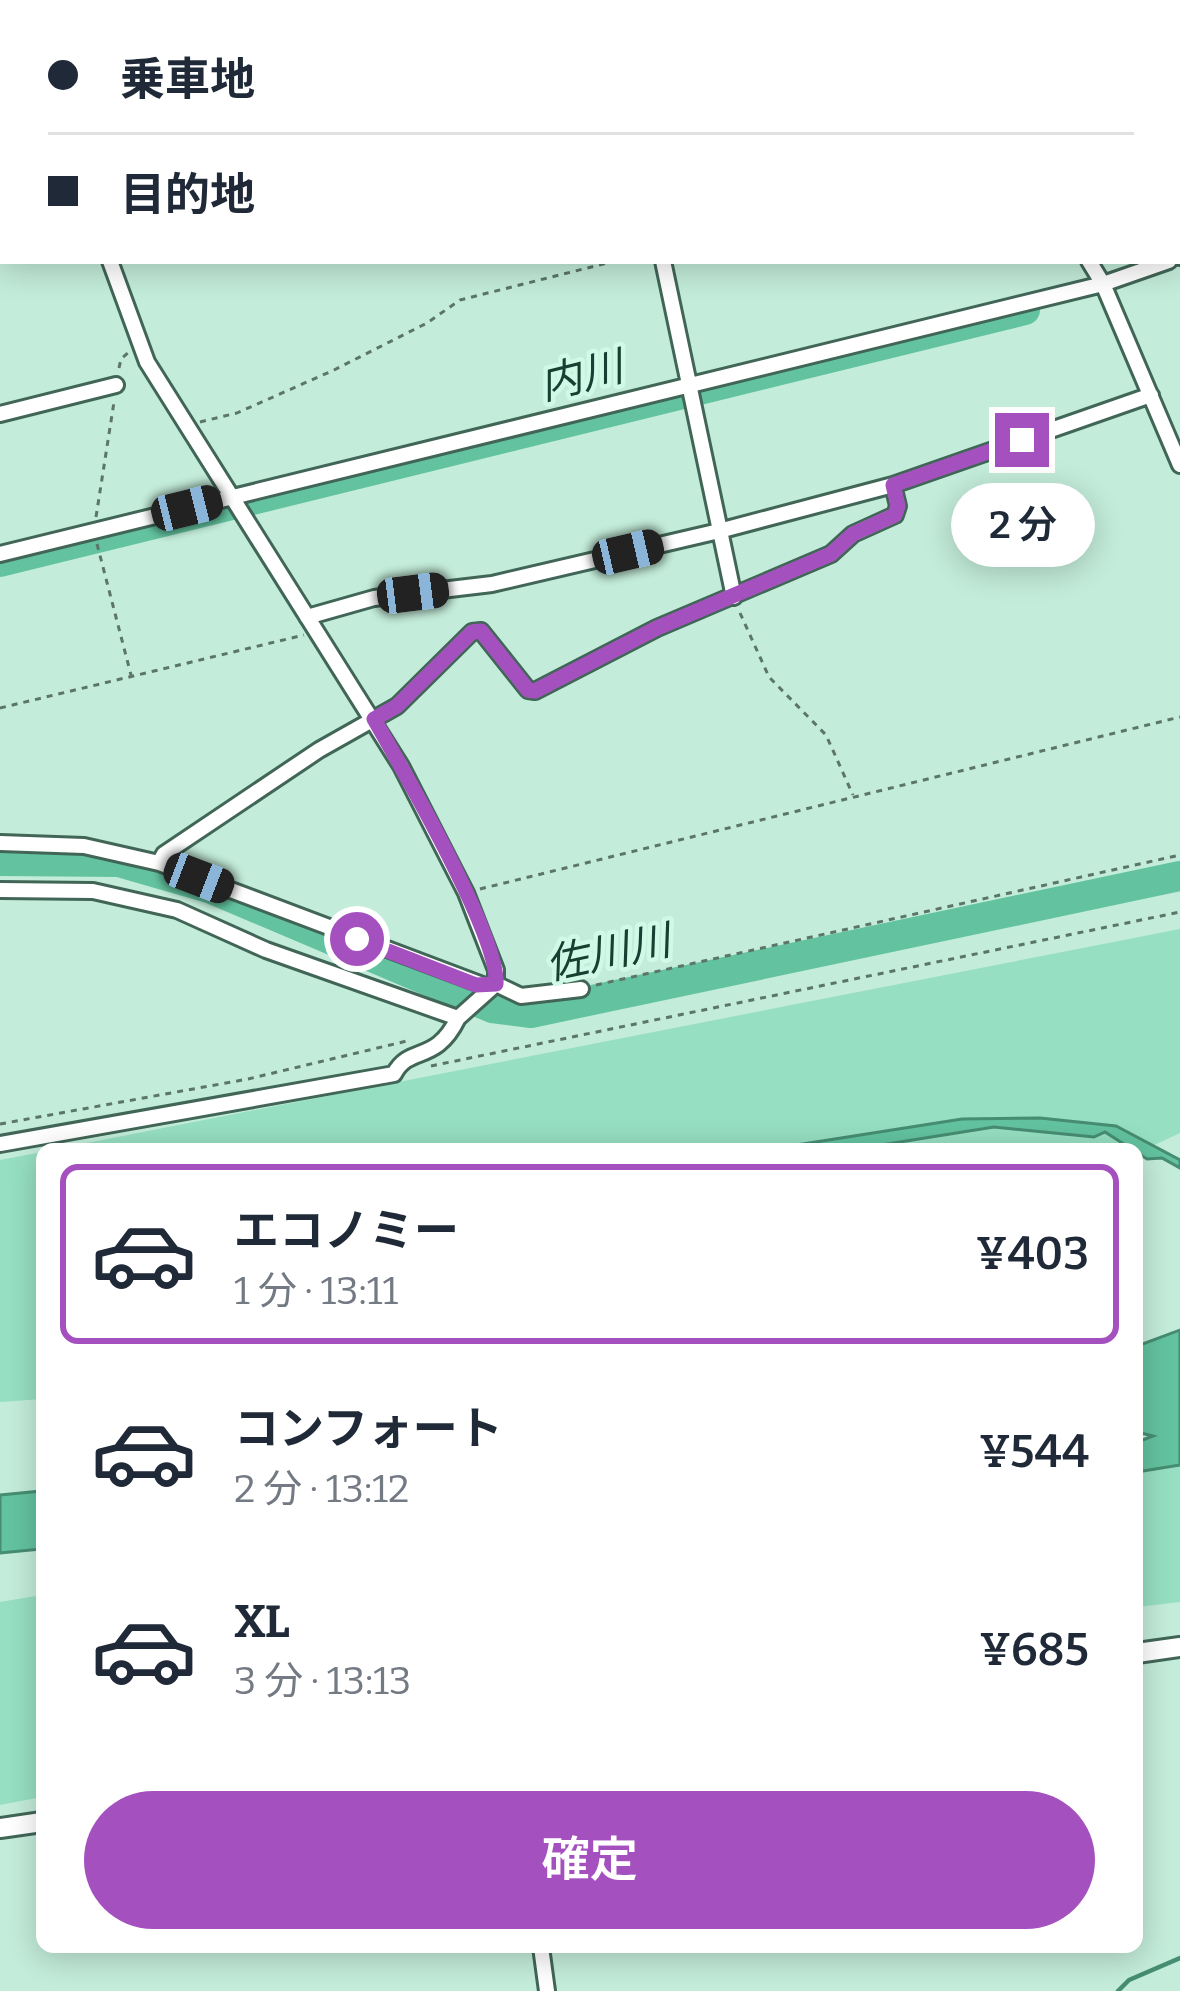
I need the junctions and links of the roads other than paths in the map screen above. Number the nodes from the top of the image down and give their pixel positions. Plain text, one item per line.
1 (111, 264) edge
2 (664, 264) edge
3 (1091, 264) edge
4 (1160, 264) edge
5 (1103, 284) junction
6 (116, 385) road end
7 (689, 386) junction
8 (1151, 395) junction
9 (0, 414) edge
10 (1180, 465) edge
11 (893, 485) junction
12 (233, 497) junction
13 (719, 531) junction
14 (0, 554) edge
15 (734, 597) junction
16 (307, 617) junction
17 (374, 719) junction
18 (0, 842) edge
19 (159, 863) junction
20 (0, 890) edge
21 (489, 987) junction
22 (581, 989) road end
23 (459, 1015) junction
24 (0, 1144) edge
25 (1180, 1647) edge
26 (1143, 1652) edge
27 (36, 1823) edge
28 (0, 1828) edge
29 (542, 1953) edge
30 (547, 1991) edge

1 - 12 street
2 - 7 street
3 - 5 street
4 - 5 street
5 - 7 street
5 - 8 street
6 - 9 street
7 - 12 street
7 - 13 street
8 - 10 street
8 - 11 street
11 - 13 street
11 - 15 street
12 - 14 street
12 - 16 street
13 - 15 street
13 - 16 street
15 - 17 street
16 - 17 street
17 - 19 street
17 - 21 street
18 - 19 street
19 - 21 street
20 - 23 street
21 - 22 street
21 - 23 street
23 - 24 street
25 - 26 street
27 - 28 street
29 - 30 street

